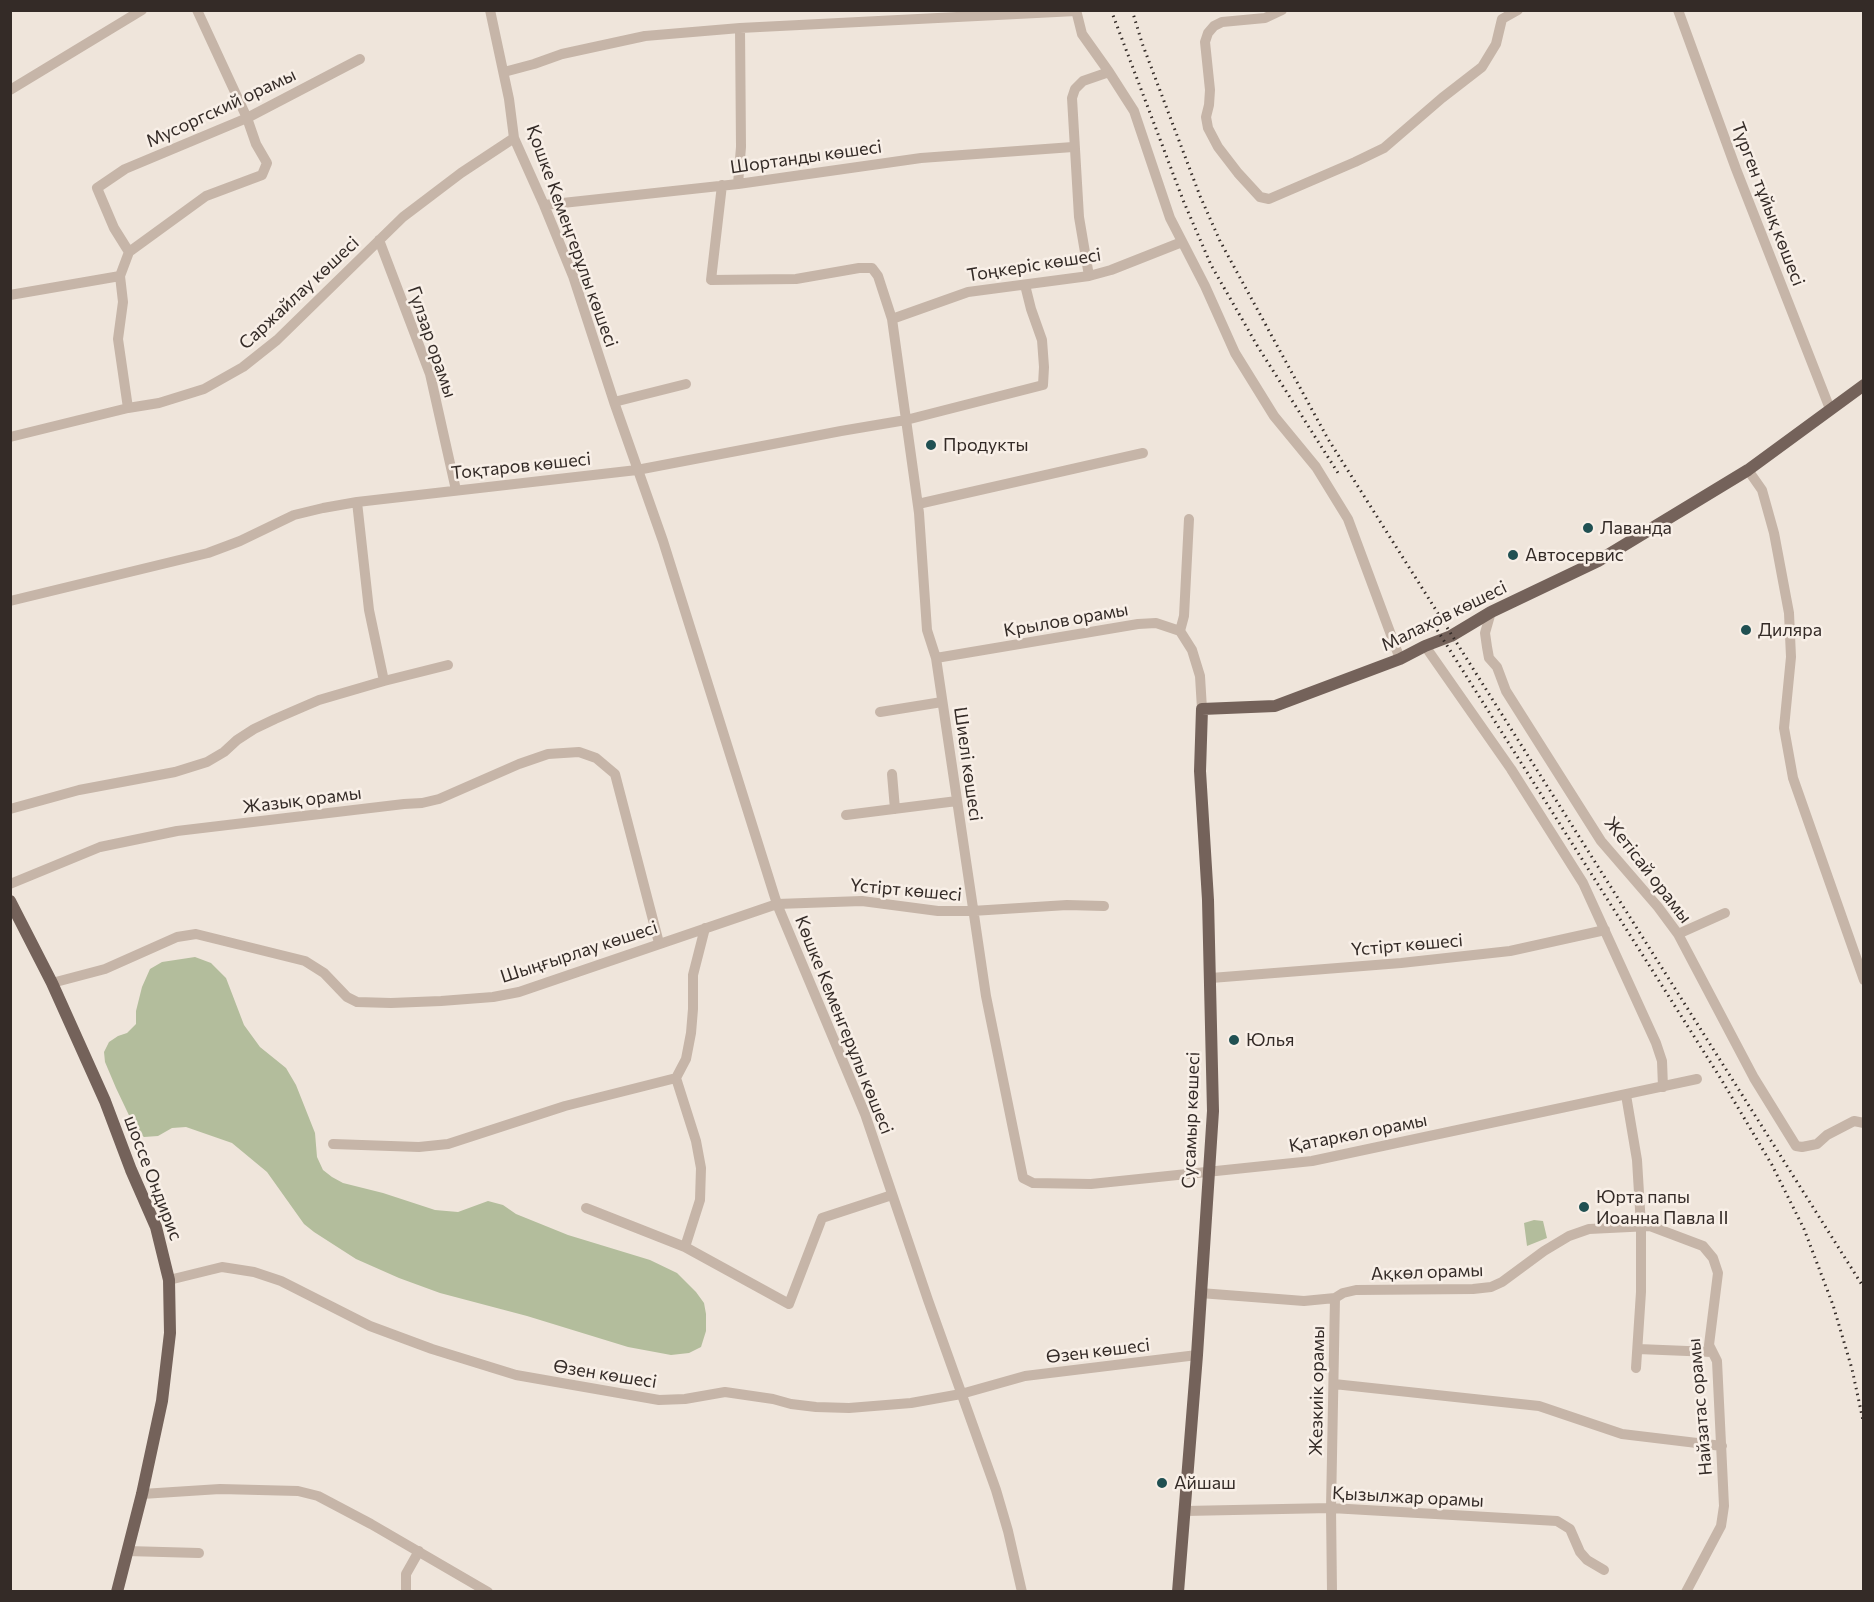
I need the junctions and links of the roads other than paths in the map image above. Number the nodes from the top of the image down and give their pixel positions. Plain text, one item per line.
1 (141, 10) edge
2 (197, 10) edge
3 (490, 10) edge
4 (1282, 10) edge
5 (1518, 10) edge
6 (1678, 10) edge
7 (1076, 11) edge
8 (740, 28) junction
9 (360, 59) dead end
10 (504, 72) junction
11 (1109, 72) junction
12 (10, 90) edge
13 (247, 118) junction
14 (514, 138) junction
15 (1073, 147) junction
16 (738, 184) junction
17 (722, 185) junction
18 (544, 205) junction
19 (379, 240) junction
20 (1182, 242) junction
21 (129, 252) junction
22 (120, 276) junction
23 (1089, 276) junction
24 (1025, 285) junction
25 (10, 295) edge
26 (892, 319) junction
27 (686, 384) dead end
28 (1863, 385) edge
29 (614, 402) junction
30 (128, 408) junction
31 (1830, 409) junction
32 (906, 420) junction
33 (10, 437) edge
34 (1143, 453) dead end
35 (637, 470) junction
36 (1748, 470) junction
37 (456, 490) junction
38 (357, 502) junction
39 (918, 504) junction
40 (1189, 519) dead end
41 (10, 601) edge
42 (1491, 612) junction
43 (1180, 631) junction
44 (1425, 646) junction
45 (936, 658) junction
46 (1400, 659) junction
47 (448, 665) dead end
48 (384, 681) junction
49 (942, 702) junction
50 (1202, 709) junction
51 (880, 712) dead end
52 (892, 774) dead end
53 (957, 801) junction
54 (10, 808) edge
55 (896, 809) junction
56 (846, 815) dead end
57 (10, 884) edge
58 (10, 901) edge
59 (777, 904) junction
60 (1104, 906) dead end
61 (972, 911) junction
62 (1725, 913) dead end
63 (705, 928) junction
64 (1605, 930) junction
65 (1678, 934) junction
66 (659, 943) junction
67 (1211, 978) junction
68 (1863, 980) edge
69 (52, 983) junction
70 (676, 1078) junction
71 (1697, 1079) dead end
72 (1662, 1087) junction
73 (1626, 1095) junction
74 (1863, 1123) edge
75 (333, 1144) dead end
76 (1209, 1173) junction
77 (1056, 1184) joint
78 (892, 1195) junction
79 (586, 1208) dead end
80 (1641, 1226) junction
81 (685, 1247) junction
82 (169, 1280) junction
83 (1200, 1293) junction
84 (1335, 1298) junction
85 (1638, 1349) junction
86 (1712, 1352) junction
87 (1197, 1355) junction
88 (1636, 1368) dead end
89 (1334, 1384) junction
90 (961, 1394) junction
91 (1722, 1446) junction
92 (142, 1494) junction
93 (1331, 1508) junction
94 (1185, 1511) junction
95 (127, 1551) junction
96 (419, 1551) junction
97 (200, 1553) dead end
98 (1604, 1570) dead end
99 (117, 1592) edge
100 (406, 1592) edge
101 (488, 1592) edge
102 (1022, 1592) edge
103 (1178, 1592) edge
104 (1332, 1592) edge
105 (1686, 1592) edge

1 - 12 street
2 - 13 street
3 - 10 street, Қошке Кемеңгерұлы көшесі
4 - 5 street
6 - 31 street, Түрген тұйық көшесі
7 - 8 street
7 - 11 street
8 - 10 street
8 - 16 street
9 - 13 street, Мусоргский орамы
10 - 14 street, Қошке Кемеңгерұлы көшесі
11 - 15 street
11 - 20 street
13 - 21 street
13 - 21 street, Мусоргский орамы
14 - 18 street, Қошке Кемеңгерұлы көшесі
14 - 19 street, Саржайлау көшесі
15 - 16 street, Шортанды көшесі
15 - 23 street
16 - 17 street, Шортанды көшесі
17 - 18 street, Шортанды көшесі
17 - 26 street, Шиелі көшесі
18 - 29 street, Қошке Кемеңгерұлы көшесі
19 - 30 street, Саржайлау көшесі
19 - 37 street, Гүлзар орамы
20 - 23 street, Тоңкерiс көшесі
20 - 46 street
21 - 22 street
22 - 25 street
22 - 30 street
23 - 24 street, Тоңкерiс көшесі
24 - 26 street, Тоңкерiс көшесі
24 - 32 street, Тоқтаров көшесі
26 - 32 street, Шиелі көшесі
27 - 29 street
28 - 31 main road, Малахов көшесі
29 - 35 street, Қошке Кемеңгерұлы көшесі
30 - 33 street, Саржайлау көшесі
31 - 36 main road, Малахов көшесі
32 - 35 street, Тоқтаров көшесі
32 - 39 street, Шиелі көшесі
34 - 39 street
35 - 37 street, Тоқтаров көшесі
35 - 59 street, Көшке Кеменгерұлы көшесі
36 - 42 main road, Малахов көшесі
36 - 68 street
37 - 38 street, Тоқтаров көшесі
38 - 41 street, Тоқтаров көшесі
38 - 48 street
39 - 45 street, Шиелі көшесі
40 - 43 street
42 - 44 main road, Малахов көшесі
42 - 65 street, Жетісай орамы
43 - 45 street, Крылов орамы
43 - 50 street, Сусамыр көшесі
44 - 46 main road, Малахов көшесі
44 - 64 street
45 - 49 street, Шиелі көшесі
46 - 50 main road, Малахов көшесі
47 - 48 street
48 - 54 street
49 - 51 street
49 - 53 street, Шиелі көшесі
50 - 67 main road, Сусамыр көшесі
52 - 55 street
53 - 55 street
53 - 61 street, Шиелі көшесі
55 - 56 street
57 - 66 street, Жазық орамы
58 - 69 main road, шоссе Ондирис
59 - 61 street, Үстірт көшесі
59 - 63 street, Шыңғырлау көшесі
59 - 78 street, Көшке Кеменгерұлы көшесі
60 - 61 street, Үстірт көшесі
61 - 77 street, Шиелі көшесі
62 - 65 street
63 - 66 street, Шыңғырлау көшесі
63 - 70 street
64 - 67 street, Үстірт көшесі
64 - 72 street
65 - 74 street, Жетісай орамы
66 - 69 street, Шыңғырлау көшесі
67 - 76 main road, Сусамыр көшесі
69 - 82 main road, шоссе Ондирис
70 - 75 street
70 - 81 street
71 - 72 street, Қатаркөл орамы
72 - 73 street, Қатаркөл орамы
73 - 76 street, Қатаркөл орамы
73 - 80 street
76 - 77 street, Қатаркөл орамы
76 - 83 main road, Сусамыр көшесі
78 - 81 street
78 - 90 street, Көшке Кеменгерұлы көшесі
79 - 81 street
80 - 84 street, Ақкөл орамы
80 - 85 street
80 - 86 street, Найзатас орамы
82 - 90 street, Өзен көшесі
82 - 92 main road, шоссе Ондирис
83 - 84 street, Ақкөл орамы
83 - 87 main road, Сусамыр көшесі
84 - 89 street, Жезкиік орамы
85 - 86 street
85 - 88 street
86 - 91 street, Найзатас орамы
87 - 90 street, Өзен көшесі
87 - 94 main road, Сусамыр көшесі
89 - 91 street
89 - 93 street, Жезкиік орамы
90 - 102 street, Көшке Кеменгерұлы көшесі
91 - 105 street, Найзатас орамы
92 - 95 main road, шоссе Ондирис
92 - 96 street
93 - 94 street, Қызылжар орамы
93 - 98 street, Қызылжар орамы
93 - 104 street, Жезкиік орамы
94 - 103 main road, Сусамыр көшесі
95 - 97 street
95 - 99 main road, шоссе Ондирис
96 - 100 street
96 - 101 street

